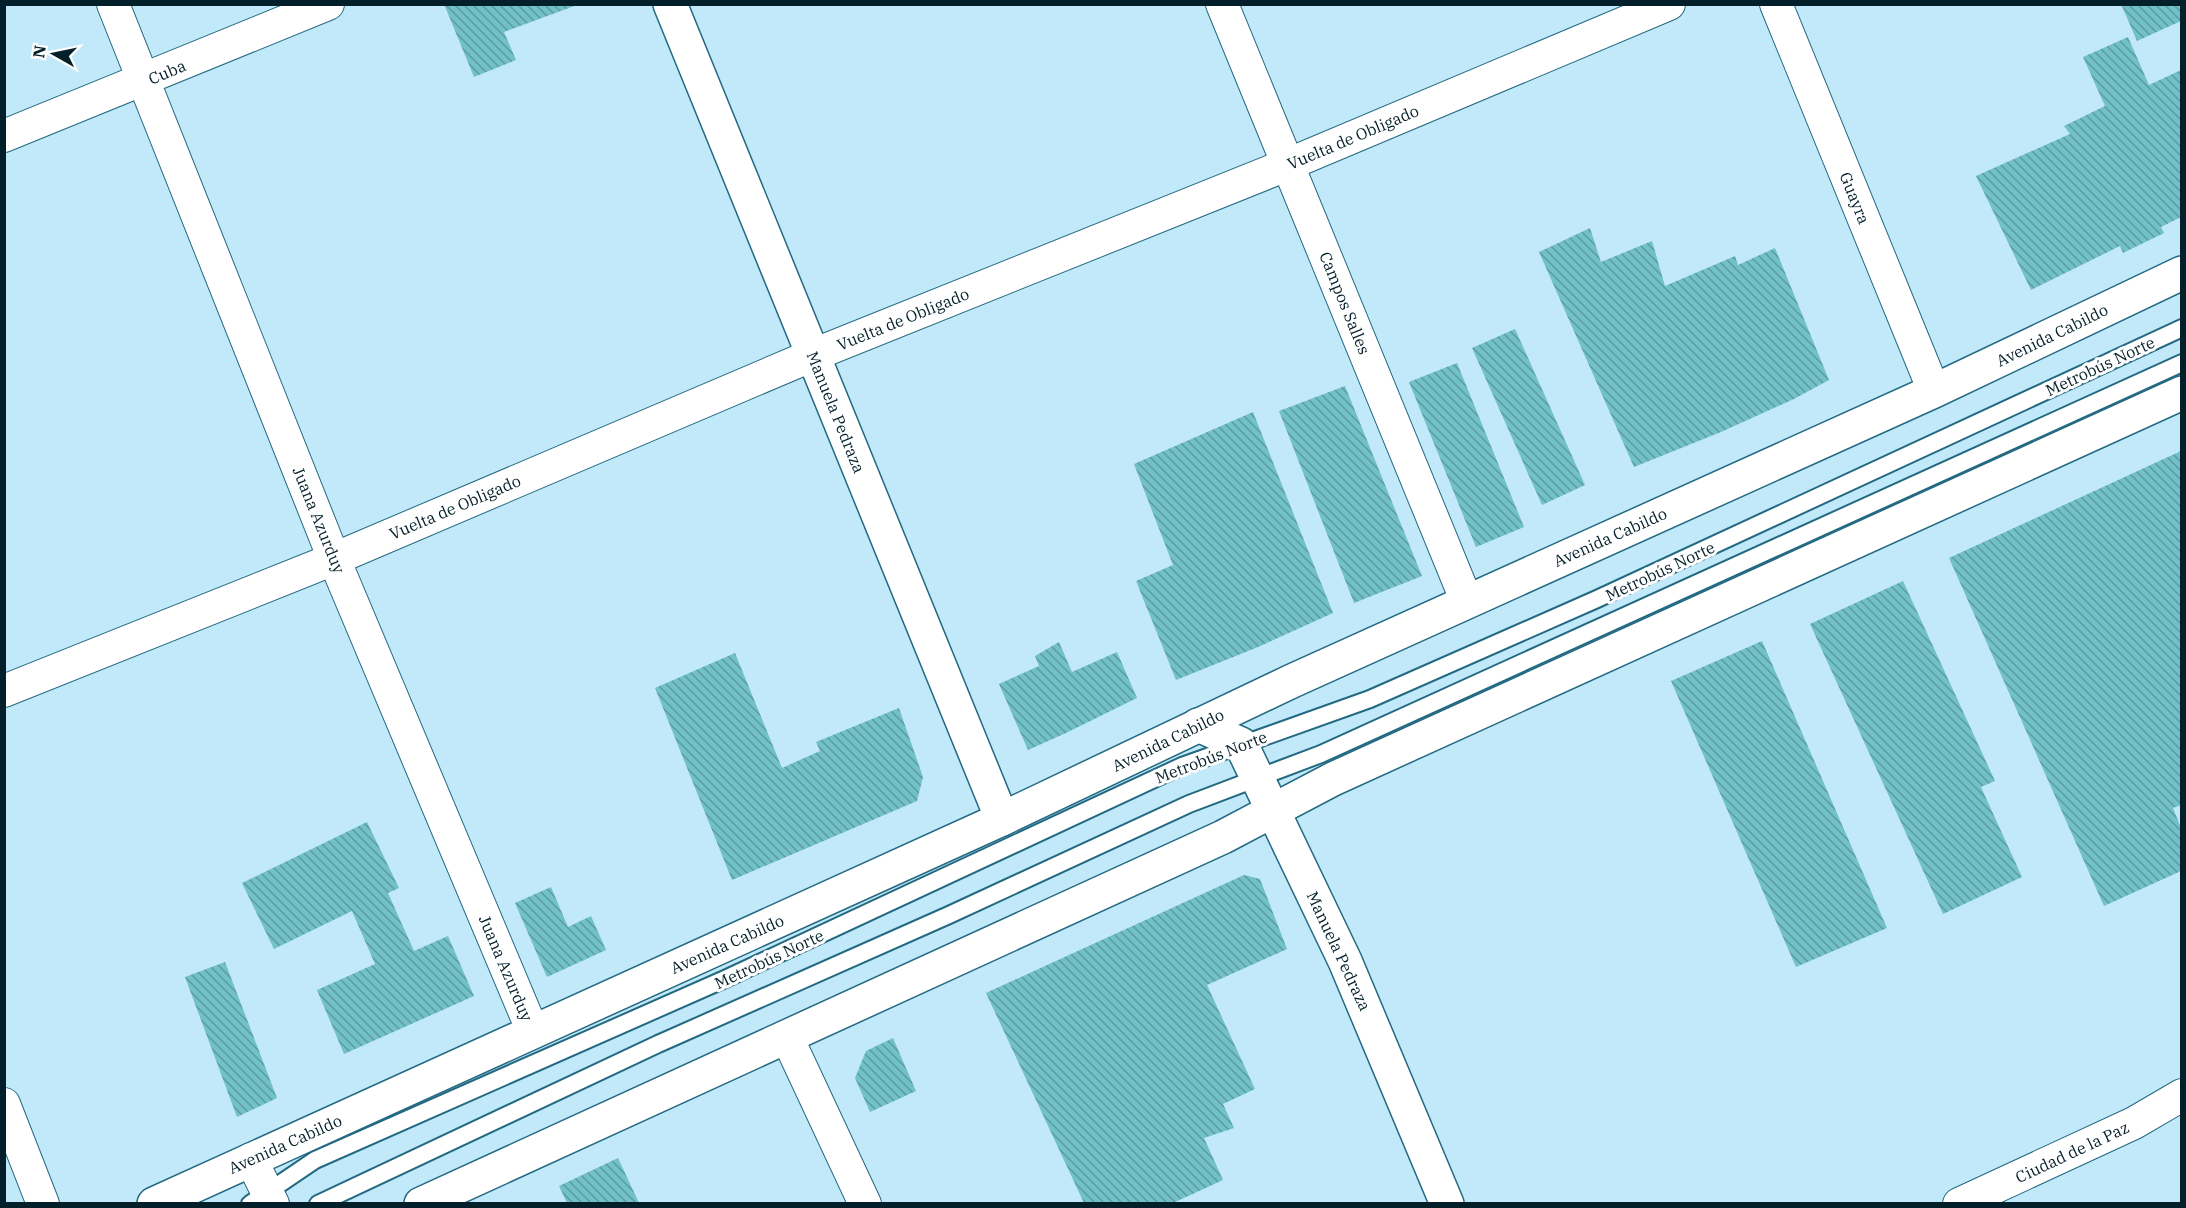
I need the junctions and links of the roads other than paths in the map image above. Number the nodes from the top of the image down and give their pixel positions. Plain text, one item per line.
1 (113, 4) edge
2 (328, 4) edge
3 (670, 4) edge
4 (1222, 4) edge
5 (1669, 4) edge
6 (1776, 4) edge
7 (143, 81) junction
8 (4, 136) edge
9 (1289, 164) junction
10 (2181, 273) edge
11 (2181, 328) edge
12 (813, 355) junction
13 (2181, 363) edge
14 (1934, 391) junction
15 (2181, 393) edge
16 (334, 559) junction
17 (1467, 602) junction
18 (4, 691) edge
19 (1198, 725) junction
20 (1240, 744) junction
21 (1258, 779) junction
22 (1273, 811) junction
23 (1002, 819) junction
24 (533, 1032) junction
25 (786, 1037) junction
26 (2181, 1095) edge
27 (4, 1104) edge
28 (251, 1159) junction
29 (263, 1200) edge
30 (44, 1203) edge
31 (154, 1203) edge
32 (318, 1203) edge
33 (421, 1203) edge
34 (865, 1203) edge
35 (1447, 1203) edge
36 (1959, 1203) edge

1 - 7 street, Juana Azurduy
2 - 7 street, Cuba
3 - 12 main road, Manuela Pedraza
4 - 9 street, Campos Salles
5 - 9 street, Vuelta de Obligado
6 - 14 street, Guayra
7 - 8 street, Cuba
7 - 16 street, Juana Azurduy
9 - 12 street, Vuelta de Obligado
9 - 17 street, Campos Salles
10 - 14 main road, Avenida Cabildo
11 - 20 lane, Metrobús Norte
12 - 16 street, Vuelta de Obligado
12 - 23 main road, Manuela Pedraza
13 - 21 lane, Metrobús Norte
14 - 17 main road, Avenida Cabildo
15 - 22 main road
16 - 18 street, Vuelta de Obligado
16 - 24 street, Juana Azurduy
17 - 19 main road, Avenida Cabildo
19 - 20 main road
19 - 23 main road, Avenida Cabildo
20 - 21 main road, Manuela Pedraza
20 - 29 lane, Metrobús Norte
21 - 22 main road, Manuela Pedraza
21 - 32 lane, Metrobús Norte
22 - 25 main road
22 - 35 main road, Manuela Pedraza
23 - 24 main road, Avenida Cabildo
24 - 28 main road, Avenida Cabildo
25 - 33 main road
25 - 34 street
26 - 36 street, Ciudad de la Paz
27 - 30 street
28 - 29 street
28 - 31 main road, Avenida Cabildo

